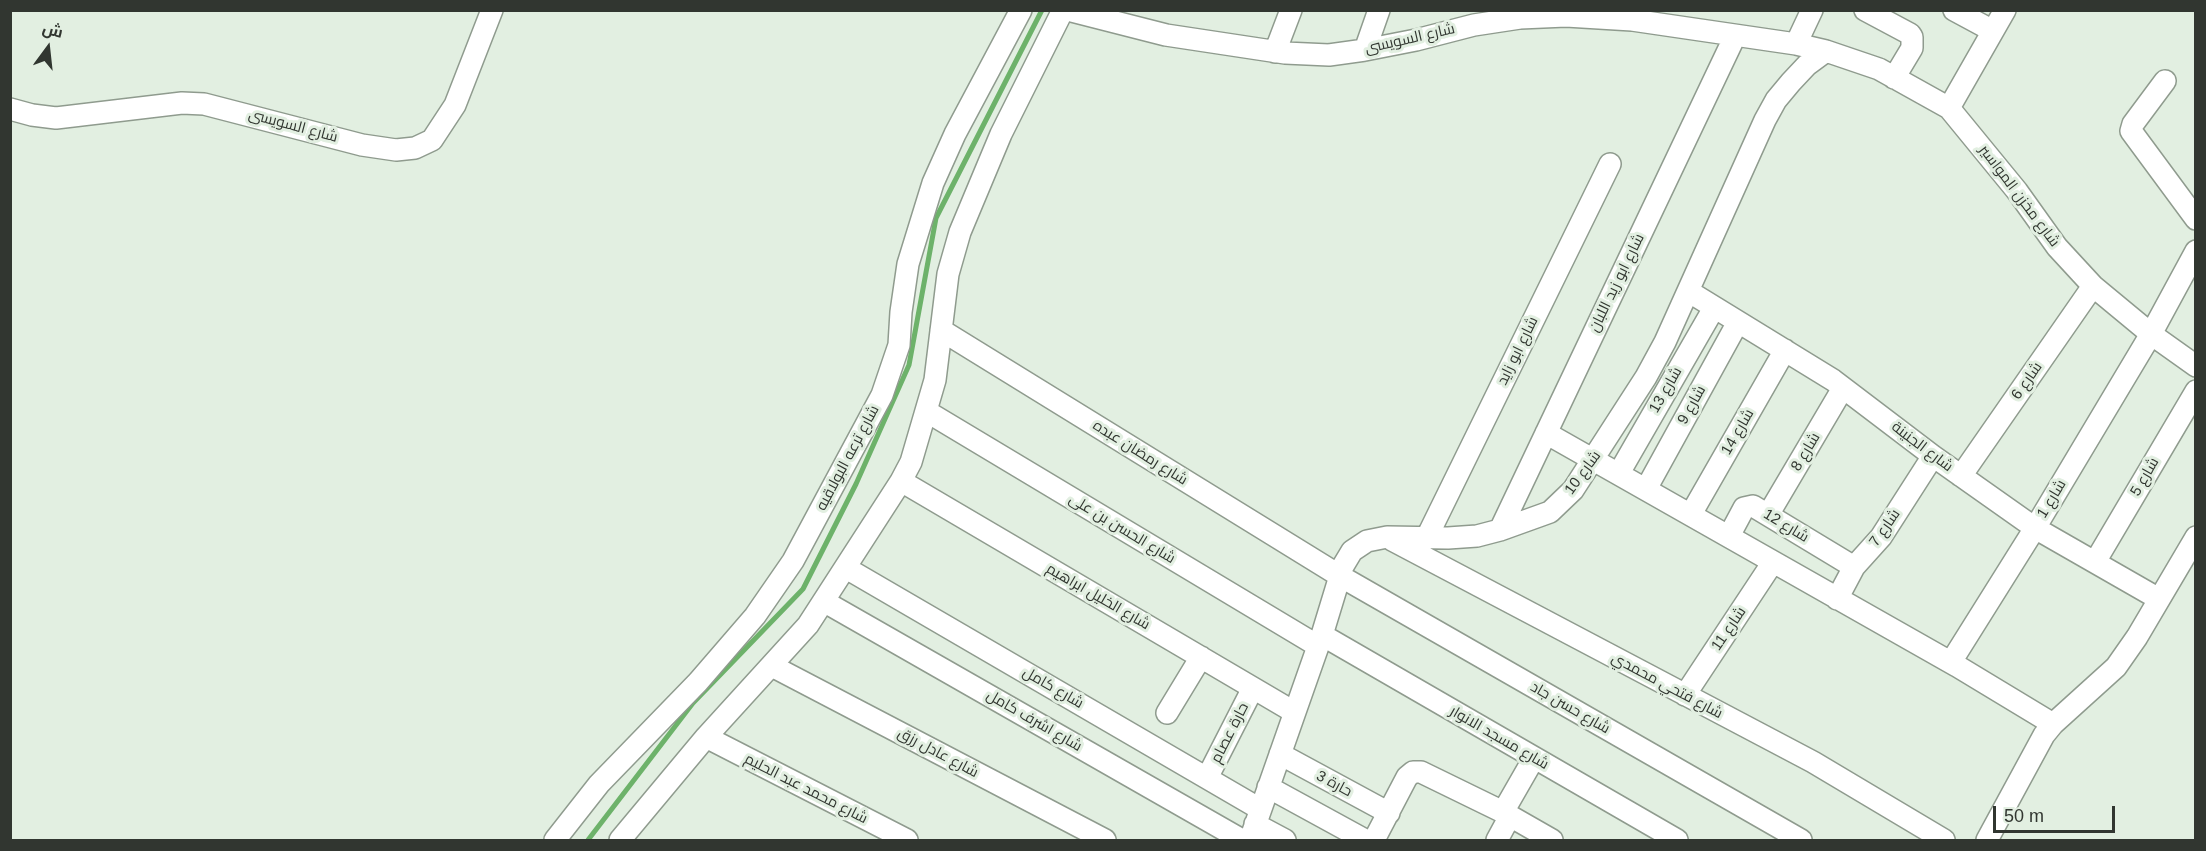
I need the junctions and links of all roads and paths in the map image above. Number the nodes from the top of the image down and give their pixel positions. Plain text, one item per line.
1 (492, 10) edge
2 (1021, 10) edge
3 (1063, 10) edge
4 (1068, 10) edge
5 (1291, 10) edge
6 (1379, 10) edge
7 (1812, 10) edge
8 (1865, 10) edge
9 (1954, 10) edge
10 (2005, 10) edge
11 (1626, 15) edge
12 (1478, 18) edge
13 (1993, 31) junction
14 (1735, 36) junction
15 (1796, 44) junction
16 (1365, 50) junction
17 (1826, 51) junction
18 (1275, 52) junction
19 (1894, 78) junction
20 (2165, 81) dead end
21 (1949, 108) junction
22 (10, 109) edge
23 (1610, 164) dead end
24 (2196, 219) edge
25 (2196, 251) edge
26 (2093, 286) junction
27 (1688, 291) junction
28 (1714, 308) junction
29 (1738, 322) junction
30 (941, 330) junction
31 (2151, 334) junction
32 (1785, 350) junction
33 (2196, 366) edge
34 (1843, 388) junction
35 (2196, 391) edge
36 (926, 411) junction
37 (1546, 433) junction
38 (1933, 456) junction
39 (1594, 459) junction
40 (1619, 473) junction
41 (1961, 476) junction
42 (901, 481) junction
43 (1646, 489) junction
44 (1691, 514) junction
45 (1768, 515) junction
46 (2035, 528) junction
47 (1500, 530) junction
48 (1729, 536) junction
49 (1387, 537) junction
50 (2196, 537) edge
51 (1426, 539) junction
52 (1773, 562) junction
53 (2095, 562) junction
54 (1854, 567) junction
55 (846, 568) junction
56 (1340, 576) junction
57 (1837, 599) junction
58 (2159, 599) junction
59 (825, 602) junction
60 (1320, 641) junction
61 (1201, 657) junction
62 (1951, 662) junction
63 (772, 666) junction
64 (1253, 688) junction
65 (1685, 695) junction
66 (1294, 712) junction
67 (1167, 713) dead end
68 (2053, 724) junction
69 (706, 737) junction
70 (1280, 754) junction
71 (1534, 758) junction
72 (1208, 778) junction
73 (1268, 787) junction
74 (1389, 813) junction
75 (1507, 814) junction
76 (1252, 828) edge
77 (1543, 838) edge
78 (555, 840) edge
79 (620, 840) edge
80 (907, 840) edge
81 (1105, 840) edge
82 (1286, 840) edge
83 (1365, 840) edge
84 (1374, 840) edge
85 (1497, 840) edge
86 (1677, 840) edge
87 (1801, 840) edge
88 (1944, 840) edge
89 (1987, 840) edge

1 - 22 street, شارع السويسى
2 - 78 street, شارع ترعه البولاقيه
3 - 30 street
4 - 18 street, شارع السويسى
5 - 18 street
6 - 16 street
7 - 15 street
8 - 19 street
9 - 13 street
10 - 13 street
11 - 12 street, شارع السويسى
11 - 14 street, شارع السويسى
12 - 16 street, شارع السويسى
13 - 21 street
14 - 15 street, شارع السويسى
14 - 37 street, شارع ابو زيد اللبان
15 - 17 street, شارع السويسى
16 - 18 street, شارع السويسى
17 - 19 street, شارع مخزن المواسير
17 - 27 street, شارع 10
19 - 21 street, شارع مخزن المواسير
20 - 24 street
21 - 26 street, شارع مخزن المواسير
23 - 51 street, شارع ابو زايد
25 - 31 street, شارع 1
26 - 31 street, شارع مخزن المواسير
26 - 41 street, شارع 6
27 - 28 street, شارع الجنينة
27 - 39 street, شارع 10
28 - 29 street, شارع الجنينة
28 - 40 street, شارع 13
29 - 32 street, شارع الجنينة
29 - 43 street, شارع 9
30 - 36 street
30 - 56 street, شارع رمضان عبده
31 - 33 street, شارع مخزن المواسير
31 - 46 street, شارع 1
32 - 34 street, شارع الجنينة
32 - 44 street, شارع 14
34 - 38 street, شارع الجنينة
34 - 45 street, شارع 8
35 - 53 street, شارع 5
36 - 42 street
36 - 60 street, شارع الحسن بن على
37 - 39 street
37 - 47 street, شارع ابو زيد اللبان
38 - 41 street, شارع الجنينة
38 - 54 street, شارع 7
39 - 40 street
39 - 47 street, شارع 10
40 - 43 street
41 - 46 street, شارع الجنينة
42 - 55 street
42 - 61 street, شارع الخليل ابراهيم
43 - 44 street
44 - 48 street
45 - 48 street, شارع 12
45 - 54 street, شارع 12
46 - 53 street, شارع الجنينة
46 - 62 street, شارع 1
47 - 51 street, شارع 10
48 - 52 street
49 - 51 street, شارع 10
49 - 56 street, شارع 10
49 - 65 street, شارع فتحي محمدي
50 - 58 street
52 - 57 street
52 - 65 street, شارع 11
53 - 58 street, شارع الجنينة
54 - 57 street, شارع 7
55 - 59 street
55 - 72 street, شارع كامل
56 - 60 street, شارع 10
56 - 87 street, شارع حسن جاد
57 - 62 street
58 - 68 street
59 - 63 street
59 - 76 street, شارع اشرف كامل
60 - 66 street, شارع 10
60 - 71 street, شارع مسجد الانوار
61 - 64 street, شارع الخليل ابراهيم
61 - 67 street
62 - 68 street
63 - 69 street
63 - 81 street, شارع عادل رزق
64 - 66 street, شارع الخليل ابراهيم
64 - 72 street, حارة عصام
65 - 88 street, شارع فتحي محمدي
66 - 70 street, شارع 10
68 - 89 street
69 - 79 street
69 - 80 street, شارع محمد عبد الحليم
70 - 73 street, شارع 10
70 - 74 street, حارة 3
71 - 75 street
71 - 86 street, شارع مسجد الانوار
72 - 76 street, شارع كامل
73 - 76 street, شارع 10
73 - 83 street
74 - 75 street
74 - 84 street
75 - 77 street
75 - 85 street
76 - 82 street

